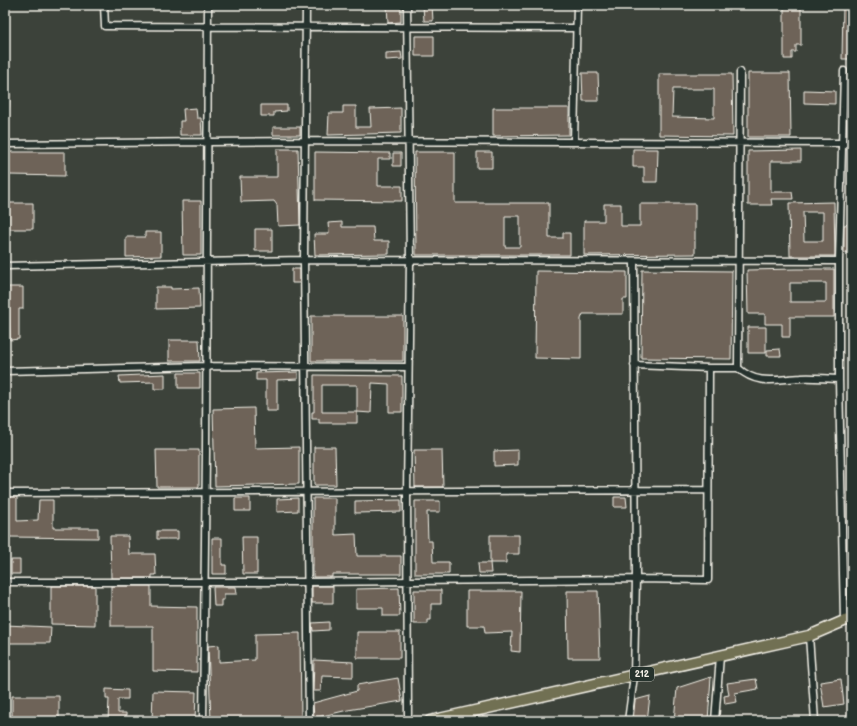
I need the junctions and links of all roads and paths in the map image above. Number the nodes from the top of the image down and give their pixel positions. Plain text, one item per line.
1 (104, 5) edge
2 (208, 5) edge
3 (306, 5) edge
4 (407, 5) edge
5 (577, 5) edge
6 (208, 27) junction
7 (306, 27) junction
8 (407, 28) junction
9 (576, 28) junction
10 (844, 71) dead end
11 (740, 72) dead end
12 (5, 82) edge
13 (5, 106) edge
14 (305, 141) junction
15 (208, 142) junction
16 (408, 142) junction
17 (574, 142) junction
18 (740, 143) junction
19 (841, 143) junction
20 (5, 144) edge
21 (852, 146) edge
22 (304, 260) junction
23 (410, 260) junction
24 (207, 261) junction
25 (634, 261) junction
26 (739, 261) junction
27 (839, 261) junction
28 (5, 266) edge
29 (634, 365) junction
30 (206, 366) junction
31 (305, 366) junction
32 (408, 367) junction
33 (709, 368) junction
34 (738, 368) junction
35 (5, 371) edge
36 (838, 379) junction
37 (708, 490) junction
38 (636, 491) junction
39 (205, 492) junction
40 (307, 492) junction
41 (407, 492) junction
42 (5, 493) edge
43 (636, 579) junction
44 (407, 581) junction
45 (5, 582) edge
46 (204, 582) junction
47 (308, 582) junction
48 (848, 620) edge
49 (809, 636) junction
50 (720, 656) junction
51 (634, 676) junction
52 (203, 721) edge
53 (309, 721) edge
54 (408, 721) edge
55 (430, 721) edge
56 (628, 721) edge
57 (715, 721) edge
58 (815, 721) edge

1 - 6 street
2 - 6 street
3 - 7 street
4 - 8 street
5 - 9 street
6 - 7 street
6 - 15 street
7 - 8 street
7 - 14 street
8 - 9 street
8 - 16 street
9 - 17 street
10 - 19 street
11 - 18 street
12 - 13 street
14 - 15 street
14 - 16 street
14 - 22 street
15 - 20 street
15 - 24 street
16 - 17 street
16 - 23 street
17 - 18 street
18 - 19 street
18 - 26 street
19 - 21 street
19 - 27 street
22 - 23 street
22 - 24 street
22 - 31 street
23 - 25 street
23 - 32 street
24 - 28 street
24 - 30 street
25 - 26 street
25 - 29 street
26 - 27 street
26 - 34 street
27 - 36 street
29 - 33 street
29 - 38 street
30 - 31 street
30 - 35 street
30 - 39 street
31 - 32 street
31 - 40 street
32 - 41 street
33 - 34 street
33 - 37 street
34 - 36 street
36 - 48 street
37 - 38 street
37 - 43 street
38 - 41 street
38 - 43 street
39 - 40 street
39 - 42 street
39 - 46 street
40 - 41 street
40 - 47 street
41 - 44 street
43 - 44 street
43 - 51 street
44 - 47 street
44 - 54 street
45 - 46 street
46 - 47 street
46 - 52 street
47 - 53 street
48 - 49 main road, 212
49 - 50 main road, 212
49 - 58 street
50 - 51 main road, 212
50 - 57 street
51 - 55 main road, 212
51 - 56 street

